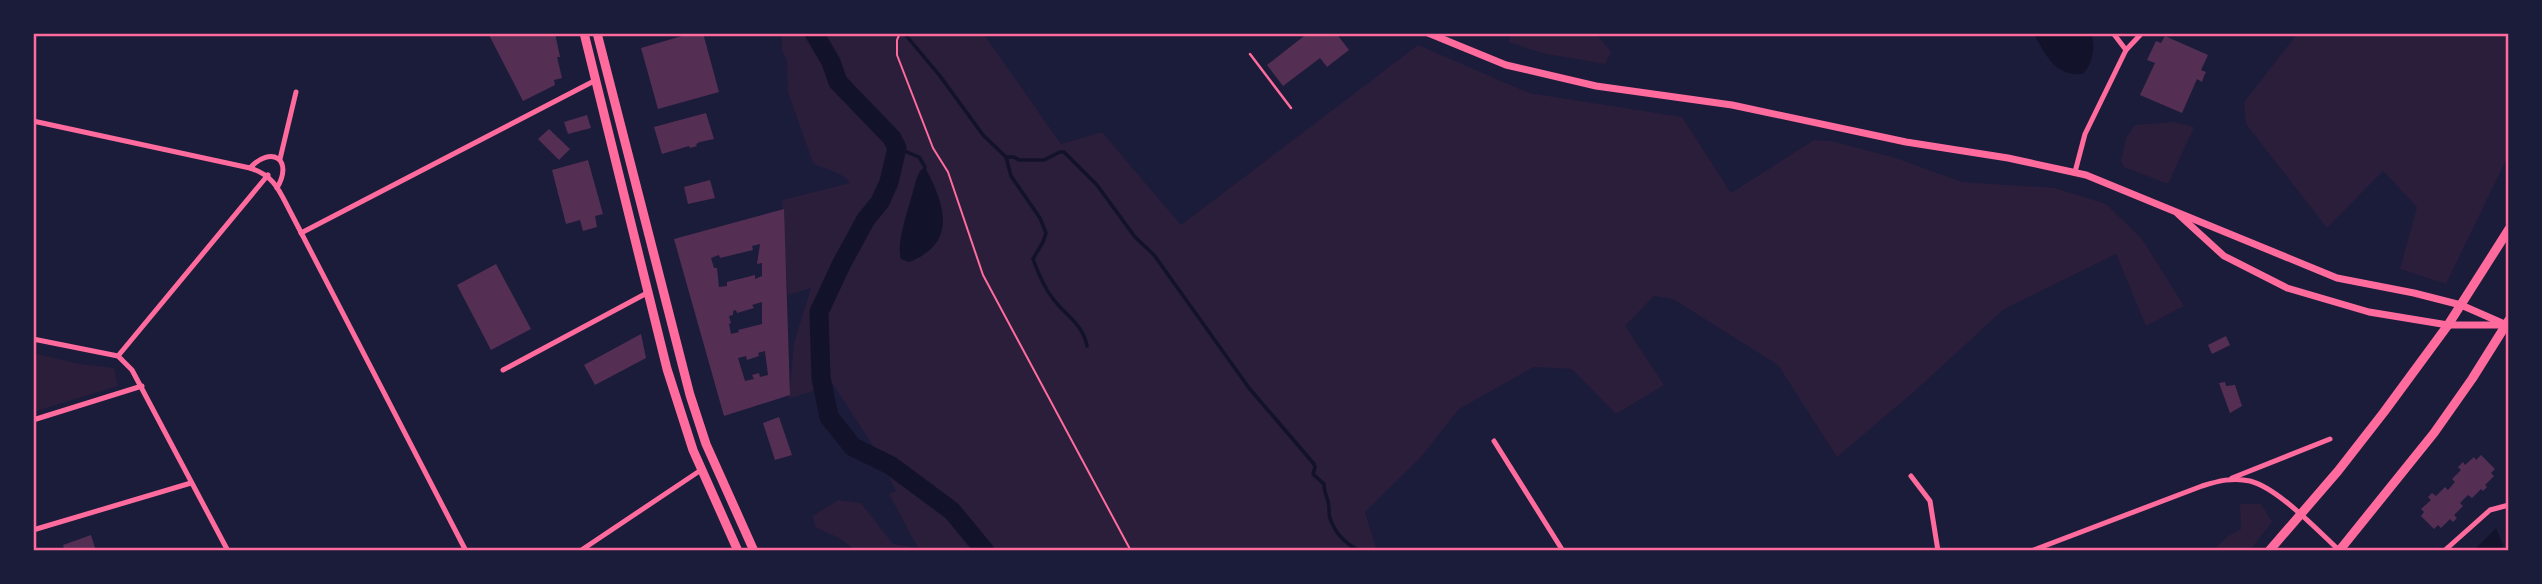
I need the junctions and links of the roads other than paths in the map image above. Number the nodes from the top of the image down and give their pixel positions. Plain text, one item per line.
1 (584, 33) edge
2 (597, 33) edge
3 (1428, 33) edge
4 (2113, 33) edge
5 (2143, 33) edge
6 (2126, 50) junction
7 (1250, 54) dead end
8 (596, 80) junction
9 (296, 92) dead end
10 (1291, 108) dead end
11 (33, 121) edge
12 (280, 159) junction
13 (250, 168) junction
14 (2075, 172) junction
15 (268, 175) junction
16 (277, 188) junction
17 (2172, 209) junction
18 (2509, 229) edge
19 (301, 233) junction
20 (647, 293) junction
21 (2460, 306) junction
22 (2508, 324) edge
23 (2448, 326) junction
24 (33, 339) edge
25 (118, 356) junction
26 (503, 370) dead end
27 (142, 386) junction
28 (33, 420) edge
29 (2330, 439) dead end
30 (1494, 441) dead end
31 (701, 470) junction
32 (1911, 476) dead end
33 (2228, 479) junction
34 (191, 483) junction
35 (2509, 505) edge
36 (2301, 514) junction
37 (33, 530) edge
38 (2353, 534) junction
39 (228, 551) edge
40 (466, 551) edge
41 (580, 551) edge
42 (738, 551) edge
43 (754, 551) edge
44 (1563, 551) edge
45 (1938, 551) edge
46 (2031, 551) edge
47 (2269, 551) edge
48 (2339, 551) edge
49 (2351, 551) edge
50 (2444, 551) edge

1 - 8 main road
2 - 43 main road
3 - 14 street
4 - 6 street
5 - 6 street
6 - 14 street
7 - 10 lane
8 - 19 street
8 - 20 main road
9 - 12 street
11 - 13 street
12 - 13 street
12 - 16 street
13 - 15 street
14 - 17 street
15 - 16 street
15 - 25 street
16 - 19 street
17 - 21 street
17 - 23 street
18 - 21 main road
19 - 40 street
20 - 26 street
20 - 31 main road
21 - 22 street
21 - 23 main road
22 - 23 street
22 - 38 main road
23 - 36 main road
24 - 25 street
25 - 27 street
27 - 28 street
27 - 34 street
29 - 33 street
30 - 44 street
31 - 41 street
31 - 42 main road
32 - 45 street
33 - 36 street
33 - 46 street
34 - 37 street
34 - 39 street
35 - 50 street
36 - 47 main road
36 - 48 street
38 - 48 main road
38 - 49 main road

